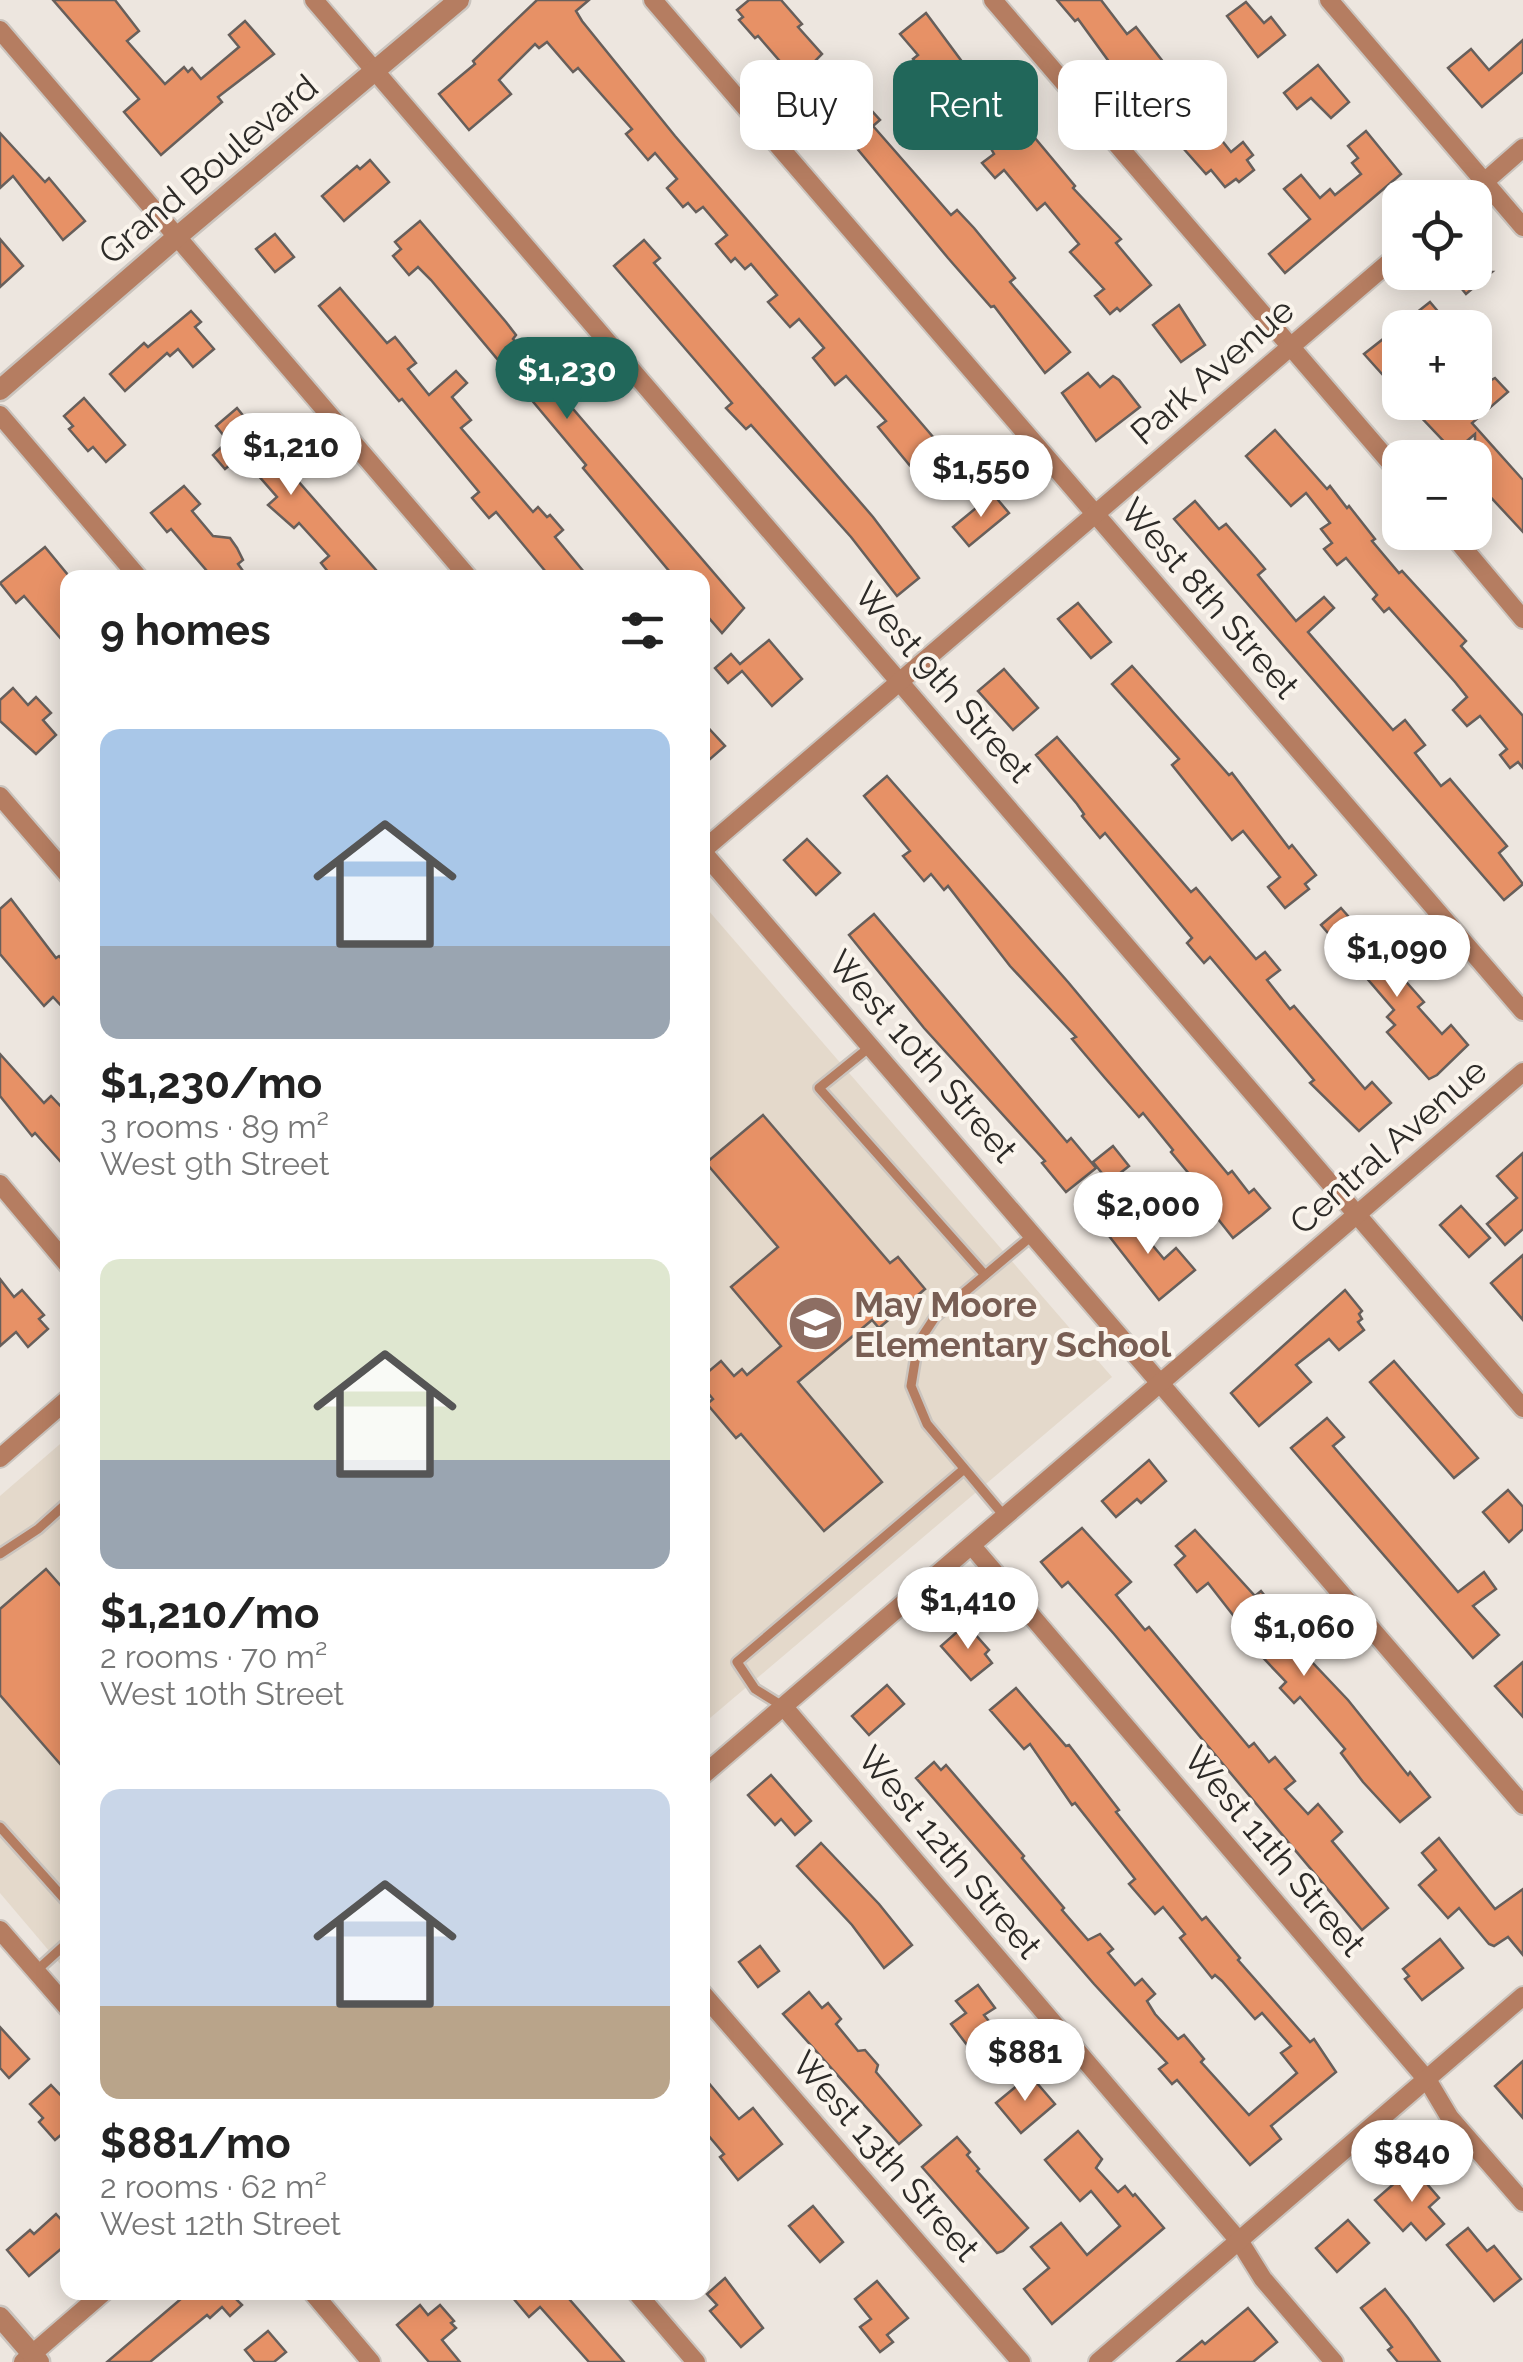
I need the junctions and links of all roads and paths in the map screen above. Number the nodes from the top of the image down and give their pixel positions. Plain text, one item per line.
1 (314, 0) edge
2 (459, 0) edge
3 (653, 0) edge
4 (992, 0) edge
5 (1329, 0) edge
6 (0, 30) edge
7 (376, 71) junction
8 (1523, 148) edge
9 (1482, 180) edge
10 (1486, 180) edge
11 (1492, 191) edge
12 (1523, 227) edge
13 (178, 236) junction
14 (1382, 268) edge
15 (1290, 346) junction
16 (0, 390) edge
17 (0, 415) edge
18 (1382, 453) edge
19 (1096, 516) junction
20 (1465, 550) edge
21 (133, 570) edge
22 (462, 570) edge
23 (1523, 618) edge
24 (900, 681) junction
25 (0, 796) edge
26 (710, 844) edge
27 (710, 860) edge
28 (60, 866) edge
29 (1523, 1010) edge
30 (872, 1046) junction
31 (1523, 1072) edge
32 (0, 1184) edge
33 (1359, 1216) junction
34 (1034, 1234) junction
35 (60, 1255) edge
36 (984, 1275) junction
37 (1162, 1381) junction
38 (60, 1406) edge
39 (1523, 1408) edge
40 (0, 1458) edge
41 (962, 1470) junction
42 (60, 1509) edge
43 (1006, 1517) junction
44 (972, 1546) junction
45 (0, 1554) edge
46 (784, 1707) junction
47 (710, 1769) edge
48 (1523, 1805) edge
49 (0, 1827) edge
50 (60, 1894) edge
51 (0, 1930) edge
52 (60, 1950) edge
53 (36, 1972) junction
54 (1523, 1996) edge
55 (60, 1999) edge
56 (710, 2002) edge
57 (1428, 2081) junction
58 (1523, 2202) edge
59 (1240, 2242) junction
60 (95, 2300) edge
61 (319, 2300) edge
62 (643, 2300) edge
63 (0, 2317) edge
64 (31, 2359) edge
65 (371, 2362) edge
66 (696, 2362) edge
67 (1021, 2362) edge
68 (1098, 2362) edge
69 (1334, 2362) edge

1 - 7 street, West 9th Street
2 - 7 street, Grand Boulevard
3 - 19 street, West 8th Street
4 - 15 street
5 - 9 street
6 - 13 street
7 - 13 street, Grand Boulevard
7 - 24 street, West 9th Street
8 - 10 street
11 - 12 street
13 - 16 street, Grand Boulevard
13 - 22 street
14 - 15 street, Park Avenue
15 - 18 street
15 - 19 street, Park Avenue
17 - 21 street
19 - 24 street, Park Avenue
19 - 29 street, West 8th Street
20 - 23 street
24 - 26 street, Park Avenue
24 - 33 street, West 9th Street
25 - 28 street
27 - 30 street, West 10th Street
30 - 34 street, West 10th Street
30 - 36 lane
31 - 33 street, Central Avenue
32 - 35 street
33 - 37 street, Central Avenue
33 - 39 street, West 9th Street
34 - 36 lane
34 - 37 street, West 10th Street
36 - 41 lane
37 - 43 street, Central Avenue
37 - 48 street, West 10th Street
38 - 40 street
41 - 43 lane
41 - 46 lane
42 - 45 lane
43 - 44 street, Central Avenue
44 - 46 street, Central Avenue
44 - 57 street, West 11th Street
46 - 47 street, Central Avenue
46 - 59 street, West 12th Street
49 - 50 lane
51 - 53 street
52 - 53 lane
53 - 55 street
54 - 57 street
56 - 67 street, West 13th Street
57 - 58 street, West 11th Street
57 - 59 street
59 - 68 street
59 - 69 street, West 12th Street
60 - 64 street
61 - 65 street
62 - 66 street
63 - 64 street

